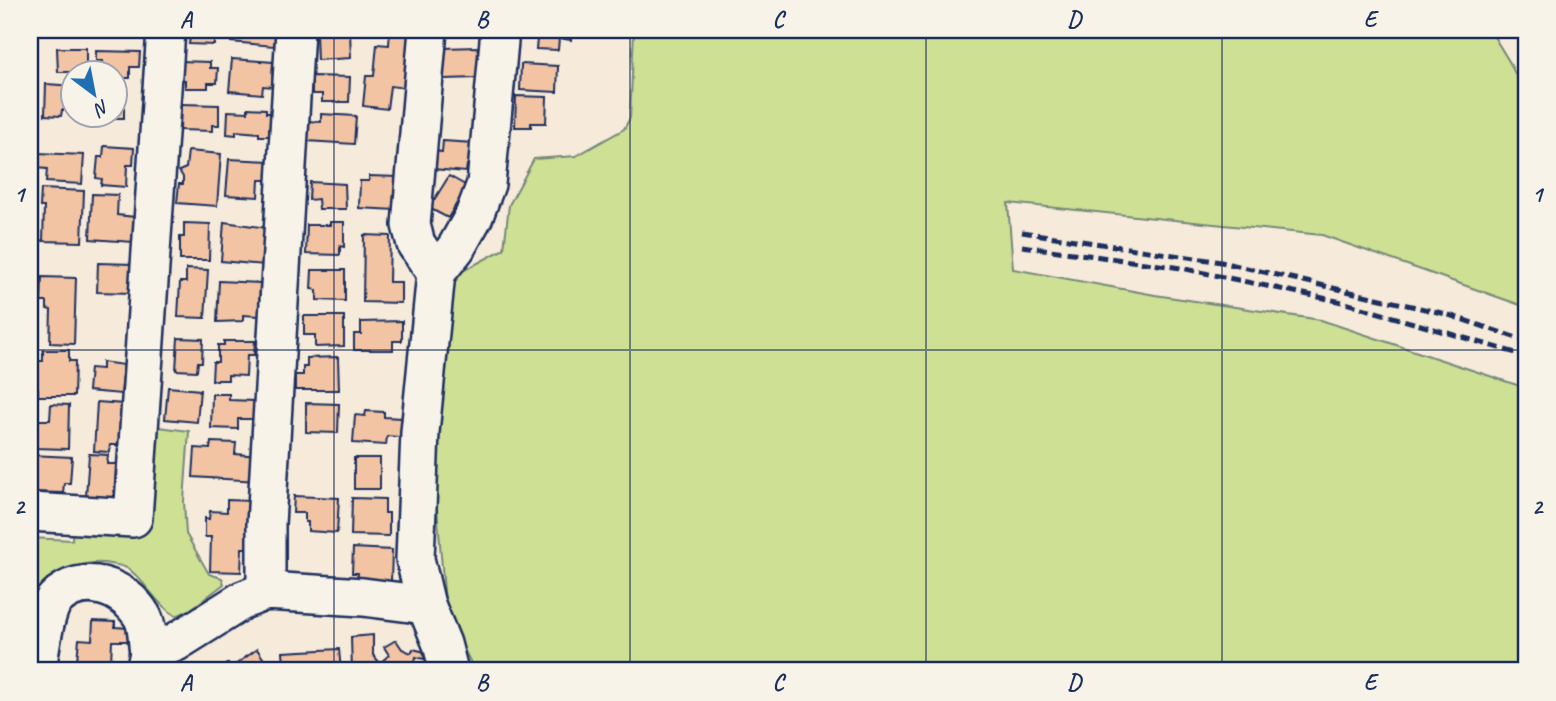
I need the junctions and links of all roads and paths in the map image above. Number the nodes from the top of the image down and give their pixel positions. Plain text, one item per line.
1 (166, 30) edge
2 (295, 30) edge
3 (428, 30) edge
4 (500, 30) edge
5 (436, 273) junction
6 (30, 512) edge
7 (266, 591) junction
8 (426, 605) junction
9 (147, 662) edge
10 (37, 671) edge
11 (449, 671) edge

1 - 6 street
2 - 7 street
3 - 5 street
4 - 5 street
5 - 8 street
7 - 8 street
7 - 9 street
8 - 11 street
9 - 10 street

